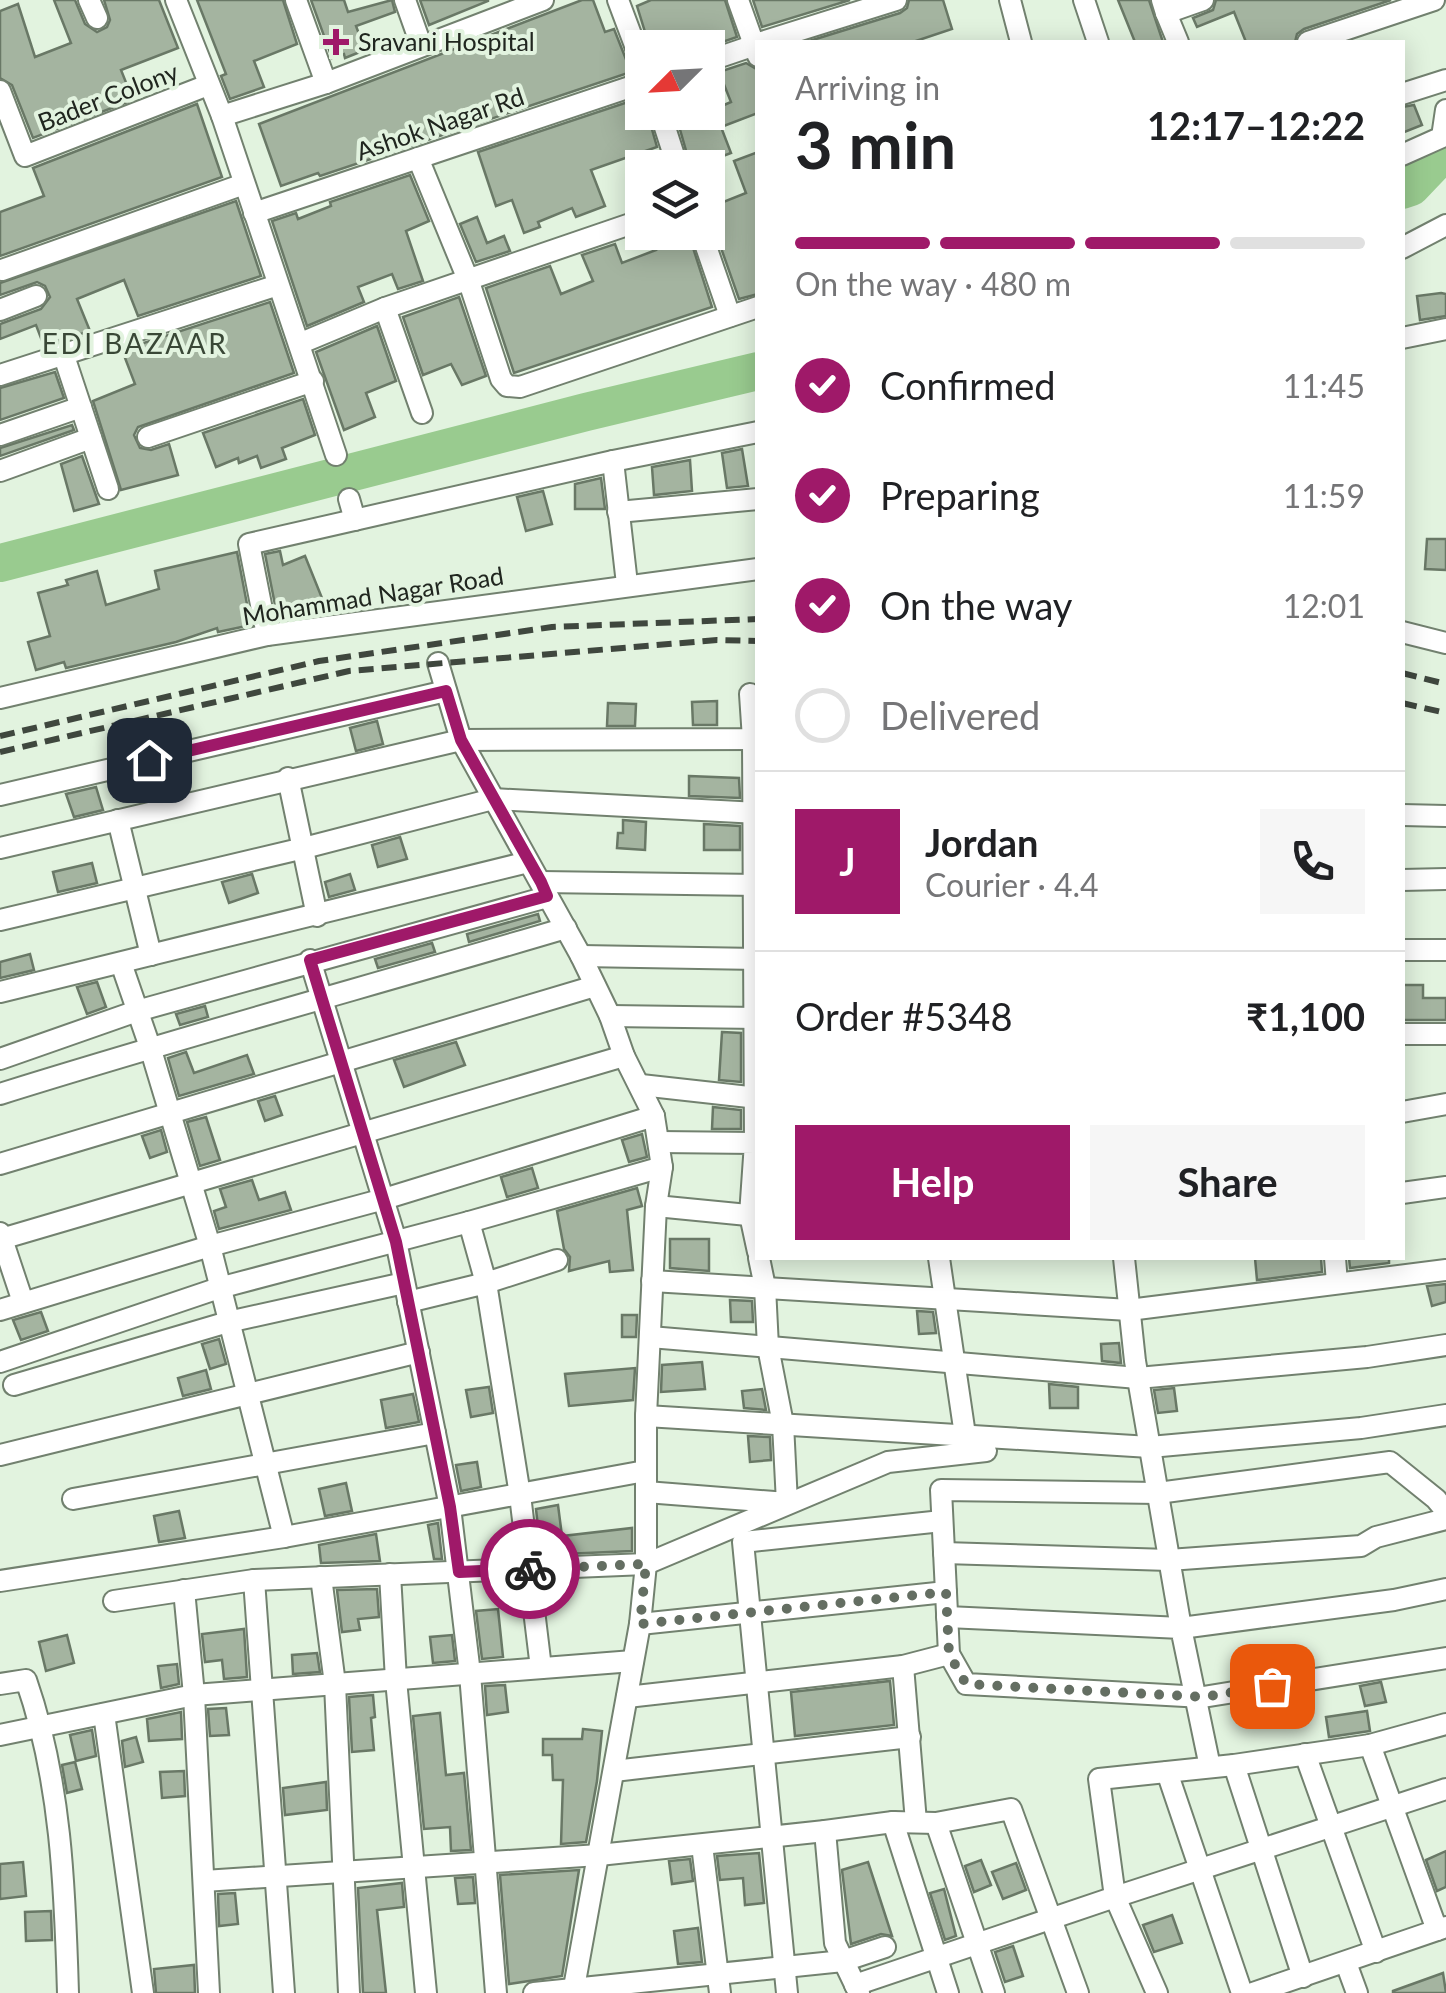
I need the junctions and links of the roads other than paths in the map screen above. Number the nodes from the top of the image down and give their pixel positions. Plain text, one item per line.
1 (176, 0) edge
2 (296, 0) edge
3 (405, 0) edge
4 (542, 0) edge
5 (618, 0) edge
6 (738, 0) edge
7 (896, 0) edge
8 (1010, 0) edge
9 (1084, 0) edge
10 (1203, 0) edge
11 (1434, 0) edge
12 (1445, 0) edge
13 (1164, 6) edge
14 (1446, 11) edge
15 (629, 30) edge
16 (755, 40) edge
17 (779, 40) edge
18 (1020, 40) edge
19 (1097, 40) edge
20 (1177, 40) edge
21 (1314, 40) edge
22 (421, 45) junction
23 (755, 48) edge
24 (725, 56) edge
25 (1446, 80) edge
26 (326, 84) junction
27 (208, 85) junction
28 (625, 88) edge
29 (1405, 93) edge
30 (1, 98) edge
31 (1446, 110) edge
32 (222, 116) junction
33 (1405, 155) edge
34 (418, 158) junction
35 (244, 184) junction
36 (254, 214) junction
37 (625, 226) edge
38 (1446, 226) edge
39 (1405, 246) edge
40 (707, 250) edge
41 (2, 270) edge
42 (469, 282) junction
43 (278, 285) junction
44 (36, 296) dead end
45 (385, 308) junction
46 (755, 308) edge
47 (0, 310) edge
48 (730, 316) junction
49 (1446, 329) edge
50 (1405, 337) edge
51 (301, 343) junction
52 (63, 353) junction
53 (0, 375) edge
54 (312, 381) junction
55 (80, 407) junction
56 (422, 412) dead end
57 (755, 433) edge
58 (0, 435) edge
59 (148, 437) dead end
60 (91, 438) junction
61 (336, 455) dead end
62 (613, 461) junction
63 (0, 471) edge
64 (108, 489) dead end
65 (755, 499) edge
66 (618, 512) junction
67 (755, 568) edge
68 (627, 584) junction
69 (1405, 633) edge
70 (267, 635) junction
71 (1446, 643) edge
72 (438, 664) dead end
73 (446, 691) junction
74 (750, 694) dead end
75 (0, 698) edge
76 (755, 739) edge
77 (461, 740) junction
78 (288, 778) junction
79 (0, 795) edge
80 (494, 799) junction
81 (755, 813) edge
82 (1405, 815) edge
83 (1446, 816) edge
84 (118, 820) junction
85 (0, 848) edge
86 (304, 848) junction
87 (528, 862) junction
88 (1446, 878) edge
89 (1405, 880) edge
90 (755, 885) edge
91 (136, 886) junction
92 (544, 889) junction
93 (316, 916) junction
94 (0, 920) edge
95 (566, 928) junction
96 (1405, 950) edge
97 (1446, 950) edge
98 (151, 955) junction
99 (581, 956) junction
100 (755, 959) edge
101 (310, 960) junction
102 (121, 963) junction
103 (595, 986) junction
104 (0, 992) edge
105 (322, 1000) junction
106 (137, 1011) junction
107 (610, 1016) junction
108 (755, 1018) edge
109 (1405, 1034) edge
110 (1446, 1034) edge
111 (150, 1047) junction
112 (624, 1056) junction
113 (0, 1059) edge
114 (342, 1062) junction
115 (641, 1085) junction
116 (0, 1094) edge
117 (755, 1098) edge
118 (1446, 1104) edge
119 (170, 1111) junction
120 (1405, 1111) edge
121 (654, 1116) junction
122 (363, 1131) junction
123 (659, 1142) junction
124 (755, 1143) edge
125 (0, 1164) edge
126 (662, 1167) junction
127 (755, 1180) edge
128 (190, 1183) junction
129 (1446, 1187) edge
130 (1405, 1193) edge
131 (384, 1199) junction
132 (656, 1206) junction
133 (754, 1216) edge
134 (468, 1222) junction
135 (1, 1241) edge
136 (396, 1242) junction
137 (210, 1246) junction
138 (557, 1260) dead end
139 (759, 1260) edge
140 (939, 1260) edge
141 (1124, 1260) edge
142 (1336, 1260) edge
143 (1446, 1270) edge
144 (652, 1280) junction
145 (486, 1284) junction
146 (1337, 1284) junction
147 (219, 1288) junction
148 (765, 1288) junction
149 (407, 1293) junction
150 (944, 1298) junction
151 (24, 1302) junction
152 (0, 1310) edge
153 (1129, 1310) junction
154 (228, 1322) junction
155 (650, 1337) junction
156 (1446, 1345) edge
157 (768, 1347) junction
158 (418, 1352) junction
159 (0, 1362) edge
160 (953, 1363) junction
161 (1138, 1378) junction
162 (14, 1385) dead end
163 (246, 1394) junction
164 (1446, 1415) edge
165 (646, 1416) junction
166 (783, 1424) junction
167 (1361, 1428) junction
168 (435, 1433) junction
169 (965, 1436) junction
170 (1150, 1446) junction
171 (986, 1451) dead end
172 (0, 1455) edge
173 (1390, 1462) junction
174 (264, 1463) junction
175 (646, 1481) junction
176 (1158, 1493) junction
177 (520, 1495) junction
178 (73, 1500) dead end
179 (1443, 1502) edge
180 (787, 1503) junction
181 (450, 1507) junction
182 (1446, 1519) edge
183 (942, 1521) junction
184 (284, 1537) junction
185 (944, 1552) junction
186 (1169, 1560) junction
187 (646, 1564) junction
188 (530, 1569) junction
189 (459, 1572) junction
190 (390, 1574) junction
191 (321, 1577) junction
192 (254, 1580) junction
193 (0, 1581) edge
194 (1446, 1588) edge
195 (184, 1590) junction
196 (946, 1592) junction
197 (114, 1601) dead end
198 (750, 1611) junction
199 (947, 1617) junction
200 (640, 1624) junction
201 (1181, 1628) junction
202 (949, 1654) junction
203 (1446, 1658) edge
204 (633, 1661) junction
205 (903, 1666) junction
206 (541, 1668) junction
207 (470, 1674) junction
208 (396, 1680) junction
209 (756, 1680) junction
210 (0, 1684) edge
211 (334, 1684) junction
212 (263, 1690) junction
213 (194, 1696) junction
214 (1195, 1696) junction
215 (627, 1697) junction
216 (104, 1714) junction
217 (1446, 1725) edge
218 (42, 1726) junction
219 (0, 1736) edge
220 (910, 1738) junction
221 (1370, 1745) junction
222 (1305, 1754) junction
223 (764, 1756) junction
224 (1234, 1765) junction
225 (1210, 1767) junction
226 (614, 1771) junction
227 (1167, 1772) junction
228 (1446, 1789) edge
229 (1393, 1807) junction
230 (893, 1822) junction
231 (926, 1822) junction
232 (1332, 1828) junction
233 (826, 1831) junction
234 (772, 1836) junction
235 (702, 1845) junction
236 (1262, 1851) junction
237 (599, 1855) junction
238 (485, 1862) junction
239 (416, 1867) junction
240 (1201, 1871) junction
241 (345, 1872) junction
242 (276, 1876) junction
243 (204, 1881) junction
244 (1114, 1897) junction
245 (1053, 1917) junction
246 (1441, 1929) edge
247 (977, 1945) junction
248 (885, 1948) dead end
249 (1376, 1952) junction
250 (843, 1960) junction
251 (937, 1960) junction
252 (1346, 1963) junction
253 (785, 1967) junction
254 (1303, 1977) junction
255 (719, 1984) edge
256 (857, 1989) edge
257 (573, 1992) edge
258 (68, 1993) edge
259 (143, 1993) edge
260 (209, 1993) edge
261 (284, 1993) edge
262 (349, 1993) edge
263 (426, 1993) edge
264 (496, 1993) edge
265 (534, 1993) edge
266 (788, 1993) edge
267 (948, 1993) edge
268 (994, 1993) edge
269 (1078, 1993) edge
270 (1158, 1993) edge
271 (1242, 1993) edge
272 (1253, 1993) edge
273 (1358, 1993) edge

1 - 27 street
2 - 26 street
3 - 22 street
4 - 22 street
5 - 15 street
6 - 16 street
7 - 17 street
8 - 18 street
9 - 19 street
10 - 13 street
11 - 21 street
12 - 14 street
13 - 20 street
22 - 26 street
23 - 24 street
25 - 29 street
26 - 32 street
27 - 30 street, Bader Colony
27 - 32 street
28 - 34 street, Ashok Nagar Rd
31 - 33 street
32 - 35 street
34 - 36 street, Ashok Nagar Rd
34 - 42 street
35 - 36 street
35 - 41 street
36 - 43 street
37 - 42 street
38 - 39 street
40 - 48 street
42 - 45 street
42 - 48 street
43 - 51 street
43 - 52 street
44 - 47 street
45 - 51 street
45 - 56 street
46 - 48 street
49 - 50 street
51 - 54 street
52 - 53 street
52 - 55 street
54 - 59 street
54 - 61 street
55 - 58 street
55 - 60 street
57 - 62 street
60 - 63 street
60 - 64 street
62 - 66 street
62 - 70 street
65 - 66 street
66 - 68 street
67 - 68 street, Mohammad Nagar Road
68 - 70 street, Mohammad Nagar Road
69 - 71 street
70 - 75 street, Mohammad Nagar Road
72 - 73 street
73 - 77 street
73 - 79 street
74 - 76 street
76 - 77 street
77 - 78 street
77 - 80 street
78 - 84 street
78 - 86 street
80 - 81 street
80 - 86 street
80 - 87 street
82 - 83 street
84 - 85 street
84 - 91 street
86 - 91 street
86 - 93 street
87 - 92 street
87 - 93 street
88 - 89 street
90 - 92 street
91 - 94 street
91 - 98 street
92 - 95 street
92 - 101 street
93 - 98 street
95 - 99 street
95 - 105 street
96 - 97 street
98 - 102 street
99 - 100 street
99 - 103 street
101 - 105 street
101 - 106 street
102 - 104 street
102 - 106 street
103 - 107 street
103 - 114 street
105 - 111 street
105 - 114 street
106 - 111 street
106 - 113 street
107 - 108 street
107 - 112 street
109 - 110 street
111 - 116 street
111 - 119 street
112 - 115 street
112 - 122 street
114 - 119 street
114 - 122 street
115 - 117 street
115 - 121 street
118 - 120 street
119 - 125 street
119 - 128 street
121 - 123 street
121 - 131 street
122 - 128 street
122 - 131 street
123 - 124 street
123 - 126 street
126 - 132 street
126 - 134 street
127 - 133 street
128 - 135 street
128 - 137 street
129 - 130 street
131 - 136 street
131 - 137 street
132 - 133 street
132 - 144 street
134 - 136 street
134 - 145 street
135 - 151 street
136 - 147 street
136 - 149 street
137 - 147 street
137 - 151 street
138 - 145 street
139 - 148 street
140 - 150 street
141 - 153 street
142 - 146 street
143 - 146 street
144 - 148 street
144 - 155 street
145 - 149 street
145 - 177 street
146 - 153 street
147 - 154 street
147 - 159 street
148 - 150 street
148 - 157 street
149 - 154 street
149 - 158 street
150 - 153 street
150 - 160 street
151 - 152 street
153 - 161 street
154 - 162 street
154 - 163 street
155 - 157 street
155 - 165 street
156 - 161 street
157 - 160 street
157 - 166 street
158 - 163 street
158 - 168 street
160 - 161 street
160 - 169 street
161 - 170 street
163 - 172 street
163 - 174 street
164 - 167 street
165 - 166 street
165 - 175 street
166 - 169 street
166 - 180 street
167 - 170 street
167 - 173 street
168 - 174 street
168 - 181 street
169 - 170 street
170 - 176 street
171 - 180 street
173 - 176 street
173 - 179 street
174 - 178 street
174 - 184 street
175 - 177 street
175 - 180 street
175 - 187 street
176 - 183 street
176 - 186 street
177 - 181 street
177 - 188 street
180 - 187 street
181 - 184 street
181 - 189 street
182 - 186 street
183 - 185 street
183 - 198 street
184 - 193 street
185 - 186 street
185 - 196 street
186 - 201 street
187 - 188 street
187 - 200 street
188 - 189 street
188 - 206 street
189 - 190 street
189 - 207 street
190 - 191 street
190 - 208 street
191 - 192 street
191 - 211 street
192 - 195 street
192 - 212 street
194 - 201 street
195 - 197 street
195 - 213 street
196 - 198 street
196 - 199 street
198 - 200 street
198 - 209 street
199 - 201 street
199 - 202 street
200 - 204 street
201 - 214 street
202 - 205 street
202 - 214 street
203 - 214 street
204 - 206 street
204 - 215 street
205 - 209 street
205 - 220 street
206 - 207 street
207 - 208 street
207 - 238 street
208 - 211 street
208 - 239 street
209 - 215 street
209 - 223 street
210 - 218 street
211 - 212 street
211 - 241 street
212 - 213 street
212 - 242 street
213 - 216 street
213 - 243 street
214 - 225 street
215 - 226 street
216 - 218 street
216 - 259 street
217 - 221 street
218 - 219 street
218 - 258 street
220 - 223 street
220 - 231 street
221 - 222 street
221 - 229 street
222 - 224 street
222 - 232 street
223 - 226 street
223 - 234 street
224 - 225 street
224 - 236 street
225 - 227 street
226 - 237 street
227 - 240 street
227 - 244 street
228 - 229 street
229 - 232 street
229 - 246 street
230 - 231 street
230 - 233 street
230 - 251 street
231 - 245 street
231 - 247 street
232 - 236 street
232 - 249 street
233 - 234 street
233 - 250 street
234 - 235 street
234 - 253 street
235 - 237 street
235 - 255 street
236 - 240 street
236 - 254 street
237 - 238 street
237 - 257 street
238 - 239 street
238 - 264 street
239 - 241 street
239 - 263 street
240 - 244 street
240 - 271 street
241 - 242 street
241 - 262 street
242 - 243 street
242 - 261 street
243 - 260 street
244 - 245 street
244 - 270 street
245 - 247 street
245 - 269 street
246 - 249 street
247 - 251 street
247 - 268 street
248 - 250 street
249 - 252 street
250 - 253 street
250 - 256 street
251 - 256 street
251 - 267 street
252 - 254 street
252 - 273 street
253 - 255 street
253 - 266 street
254 - 272 street
255 - 257 street
257 - 265 street

